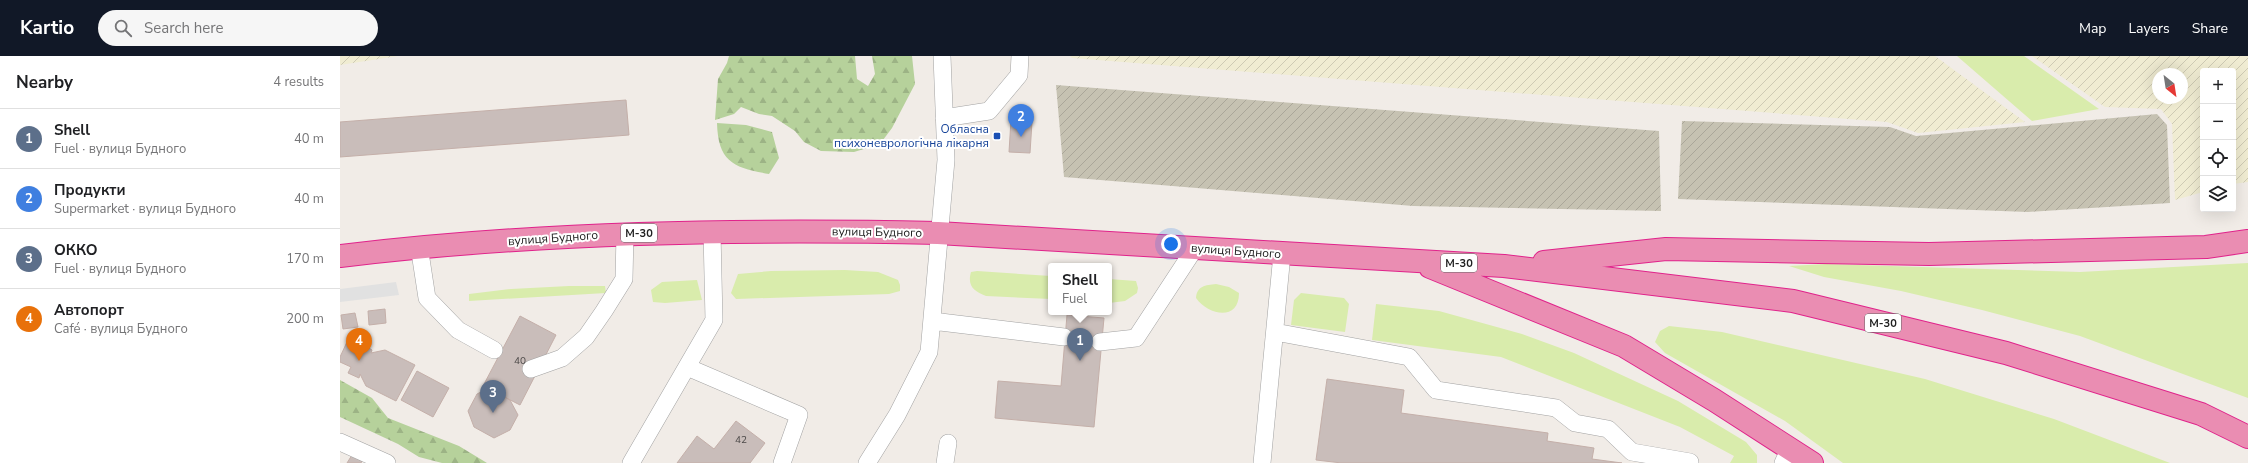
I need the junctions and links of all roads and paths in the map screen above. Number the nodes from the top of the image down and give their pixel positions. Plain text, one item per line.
1 (942, 56) edge
2 (1020, 56) edge
3 (944, 118) junction
4 (712, 232) junction
5 (938, 233) junction
6 (626, 234) junction
7 (2248, 241) edge
8 (419, 246) junction
9 (1195, 248) junction
10 (1282, 254) junction
11 (340, 256) edge
12 (1414, 260) junction
13 (1504, 266) junction
14 (932, 321) junction
15 (1274, 332) junction
16 (1064, 337) dead end
17 (1100, 342) dead end
18 (494, 350) dead end
19 (687, 367) junction
20 (531, 369) dead end
21 (2248, 436) edge
22 (340, 442) edge
23 (948, 443) dead end
24 (1786, 456) edge
25 (1690, 462) edge
26 (387, 463) edge
27 (631, 463) edge
28 (782, 463) edge
29 (866, 463) edge
30 (945, 463) edge
31 (1262, 463) edge
32 (1812, 463) edge

1 - 3 lane
2 - 3 lane
3 - 5 lane
4 - 5 highway, вулиця Будного / М-30
4 - 6 highway, вулиця Будного / М-30
4 - 19 lane
5 - 9 highway, вулиця Будного / М-30
5 - 14 lane
6 - 8 highway, вулиця Будного / М-30
6 - 20 lane
7 - 13 highway, М-30
8 - 11 highway, вулиця Будного / М-30
8 - 18 lane
9 - 10 highway, вулиця Будного / М-30
9 - 17 lane
10 - 12 highway, вулиця Будного / М-30
10 - 15 lane
12 - 13 highway, М-30
12 - 24 highway
13 - 21 highway, М-30
14 - 16 lane
14 - 29 lane
15 - 25 lane
15 - 31 lane
19 - 27 lane
19 - 28 lane
22 - 26 lane
23 - 30 lane
24 - 32 highway

